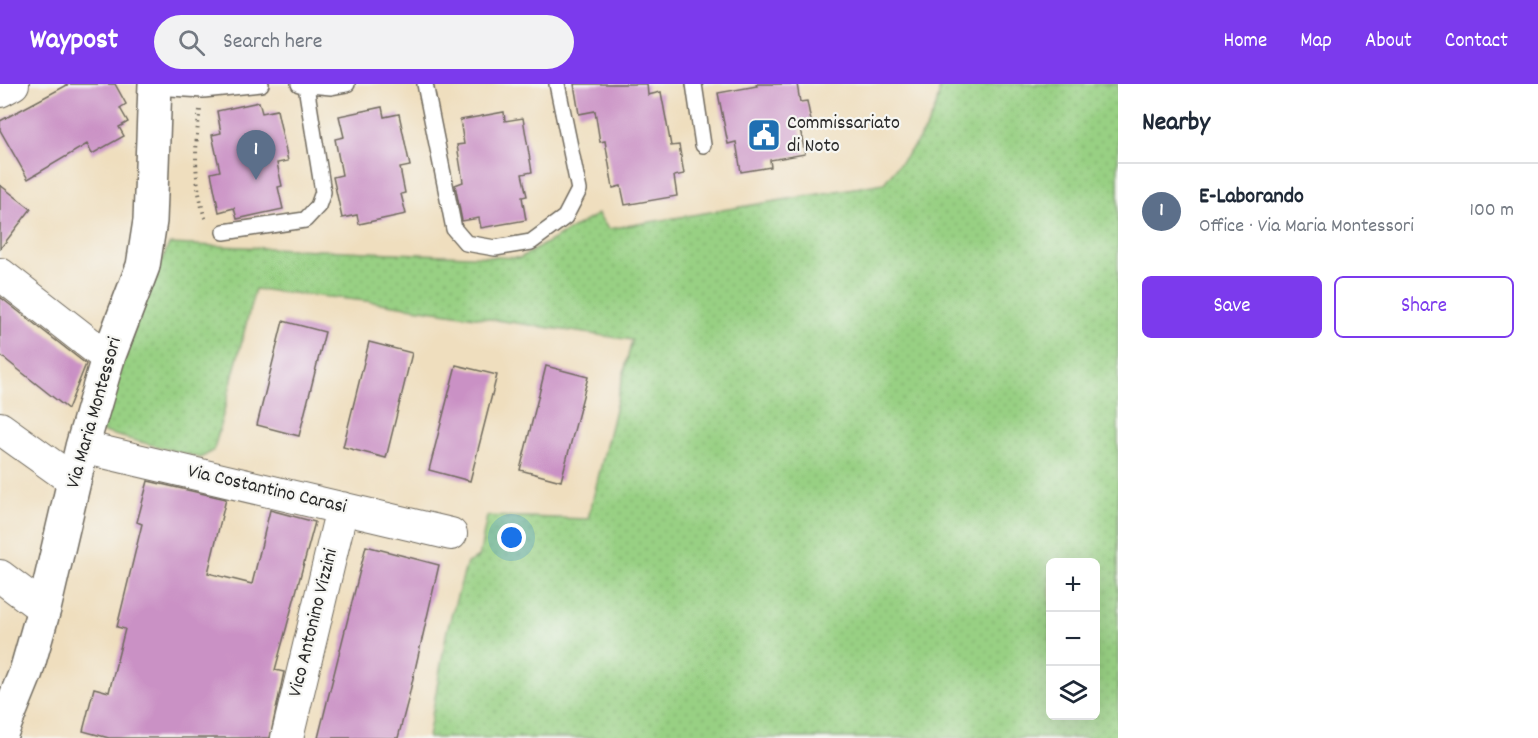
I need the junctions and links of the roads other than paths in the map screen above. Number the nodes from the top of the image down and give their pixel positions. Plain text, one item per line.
1 (13, 84) edge
2 (261, 84) edge
3 (347, 84) edge
4 (425, 84) edge
5 (557, 84) edge
6 (693, 84) edge
7 (303, 85) edge
8 (155, 86) edge
9 (204, 87) edge
10 (0, 91) edge
11 (703, 144) dead end
12 (224, 232) road end
13 (0, 274) edge
14 (108, 358) junction
15 (0, 428) edge
16 (82, 447) junction
17 (74, 481) junction
18 (342, 508) junction
19 (451, 534) dead end
20 (0, 576) edge
21 (44, 609) junction
22 (2, 725) edge
23 (287, 738) edge

1 - 10 street
2 - 9 lane
3 - 7 lane
4 - 5 lane
6 - 11 lane
7 - 12 lane
8 - 9 lane
8 - 14 street, Via Maria Montessori
13 - 14 street
14 - 16 street, Via Maria Montessori
15 - 17 street
16 - 17 street, Via Maria Montessori
16 - 18 street, Via Costantino Carasi
17 - 21 street, Via Maria Montessori
18 - 19 street, Via Costantino Carasi
18 - 23 street, Vico Antonino Vizzini
20 - 21 street
21 - 22 street, Via Maria Montessori

